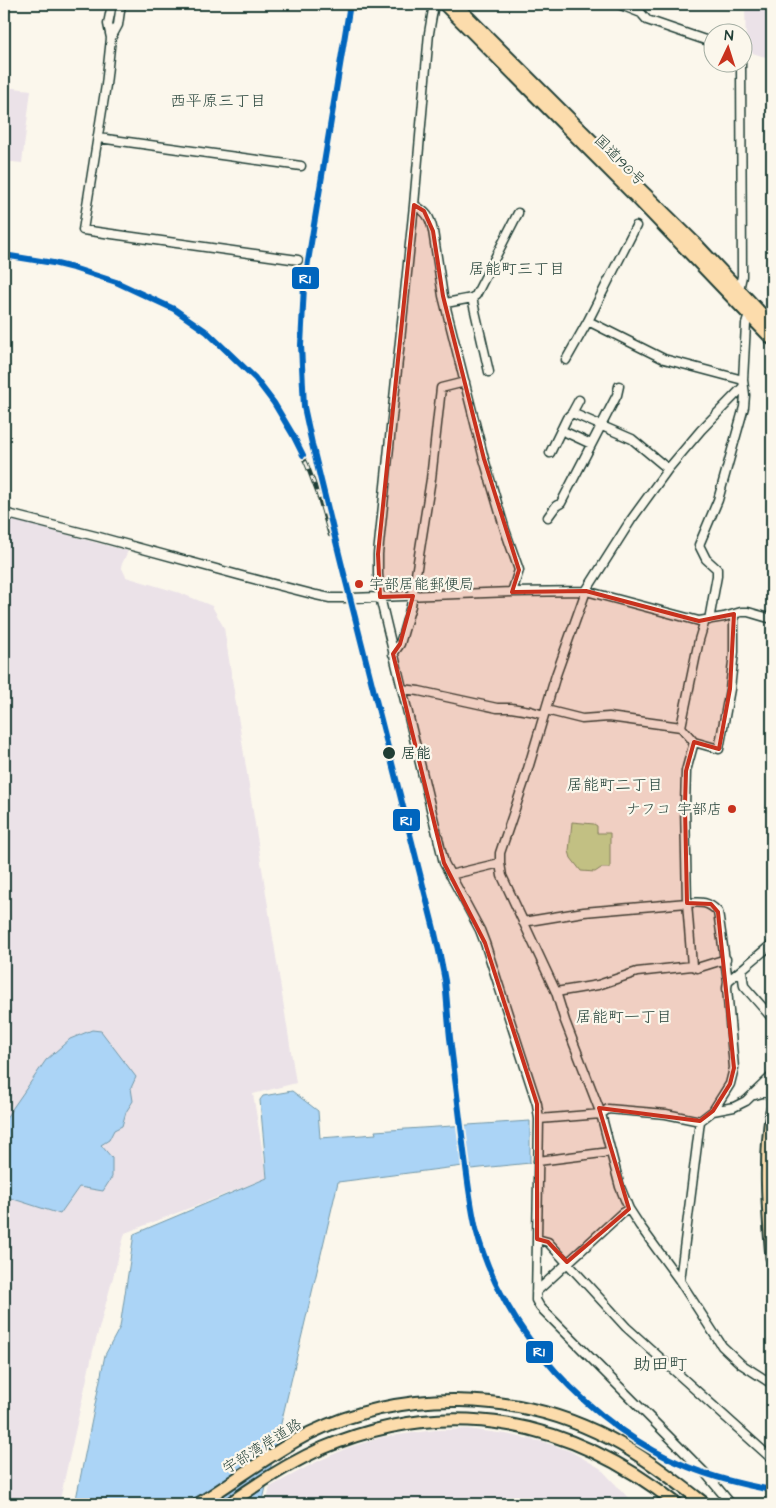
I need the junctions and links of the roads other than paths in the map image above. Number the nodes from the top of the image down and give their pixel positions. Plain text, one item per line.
1 (112, 4) edge
2 (121, 4) edge
3 (434, 4) edge
4 (618, 4) edge
5 (449, 5) edge
6 (111, 38) junction
7 (704, 40) edge
8 (741, 72) edge
9 (98, 138) junction
10 (301, 166) dead end
11 (414, 205) junction
12 (518, 213) dead end
13 (636, 226) dead end
14 (298, 260) dead end
15 (739, 290) junction
16 (472, 298) junction
17 (446, 303) junction
18 (749, 315) junction
19 (588, 321) junction
20 (772, 325) edge
21 (772, 338) edge
22 (566, 360) dead end
23 (489, 372) dead end
24 (465, 382) junction
25 (743, 384) junction
26 (619, 386) dead end
27 (579, 400) dead end
28 (572, 413) junction
29 (601, 426) junction
30 (561, 430) junction
31 (591, 444) junction
32 (550, 453) dead end
33 (668, 469) junction
34 (4, 513) edge
35 (548, 517) dead end
36 (512, 592) junction
37 (586, 592) junction
38 (412, 596) junction
39 (380, 597) junction
40 (734, 614) junction
41 (772, 619) edge
42 (707, 620) junction
43 (393, 654) junction
44 (402, 689) junction
45 (545, 713) junction
46 (681, 727) junction
47 (694, 742) junction
48 (500, 863) junction
49 (450, 875) junction
50 (687, 903) junction
51 (523, 922) junction
52 (772, 944) edge
53 (726, 959) junction
54 (692, 966) junction
55 (742, 971) junction
56 (728, 981) junction
57 (556, 992) junction
58 (772, 1018) edge
59 (772, 1076) edge
60 (751, 1096) junction
61 (772, 1100) edge
62 (713, 1111) junction
63 (772, 1111) edge
64 (601, 1114) junction
65 (539, 1119) junction
66 (700, 1121) junction
67 (610, 1152) junction
68 (538, 1161) junction
69 (629, 1208) junction
70 (537, 1240) junction
71 (772, 1252) edge
72 (567, 1262) junction
73 (680, 1281) junction
74 (536, 1292) junction
75 (772, 1384) edge
76 (772, 1459) edge
77 (198, 1504) edge
78 (228, 1504) edge
79 (677, 1504) edge
80 (705, 1504) edge
81 (731, 1504) edge

1 - 6 street
2 - 6 street
3 - 11 street
4 - 7 street
5 - 15 highway, 国道190号
5 - 18 highway, 国道190号
6 - 9 street
8 - 15 street
9 - 10 street
9 - 14 street
11 - 17 street
11 - 39 street
12 - 16 street
13 - 19 street
15 - 20 highway, 国道190号
16 - 17 street
16 - 23 street
17 - 24 street
18 - 21 highway, 国道190号
18 - 25 street
19 - 22 street
19 - 25 street
24 - 36 street
24 - 38 street
25 - 33 street
25 - 42 street
26 - 29 street
27 - 28 street
28 - 29 street
28 - 30 street
29 - 31 street
29 - 33 street
30 - 31 street
30 - 32 street
31 - 35 street
33 - 37 street
34 - 39 street
36 - 37 street
36 - 38 street
37 - 42 street
37 - 45 street
38 - 39 street
38 - 43 street
39 - 43 street
40 - 41 street
40 - 42 street
40 - 47 street
42 - 46 street
43 - 44 street
44 - 45 street
44 - 49 street
45 - 46 street
45 - 48 street
46 - 47 street
47 - 50 street
48 - 49 street
48 - 51 street
49 - 65 street
50 - 51 street
50 - 53 street
50 - 54 street
51 - 57 street
52 - 55 street
53 - 54 street
53 - 56 street
54 - 57 street
55 - 56 street
55 - 58 street
56 - 62 street
57 - 64 street
59 - 60 street
60 - 61 street
60 - 62 street
62 - 66 street
63 - 71 highway
64 - 65 street
64 - 66 street
64 - 67 street
65 - 68 street
66 - 73 street
67 - 68 street
67 - 69 street
68 - 70 street
69 - 72 street
69 - 73 street
70 - 72 street
70 - 74 street
72 - 74 street
72 - 76 street
73 - 75 street
74 - 81 street
77 - 80 highway, 宇部湾岸道路
78 - 79 highway, 宇部湾岸道路

